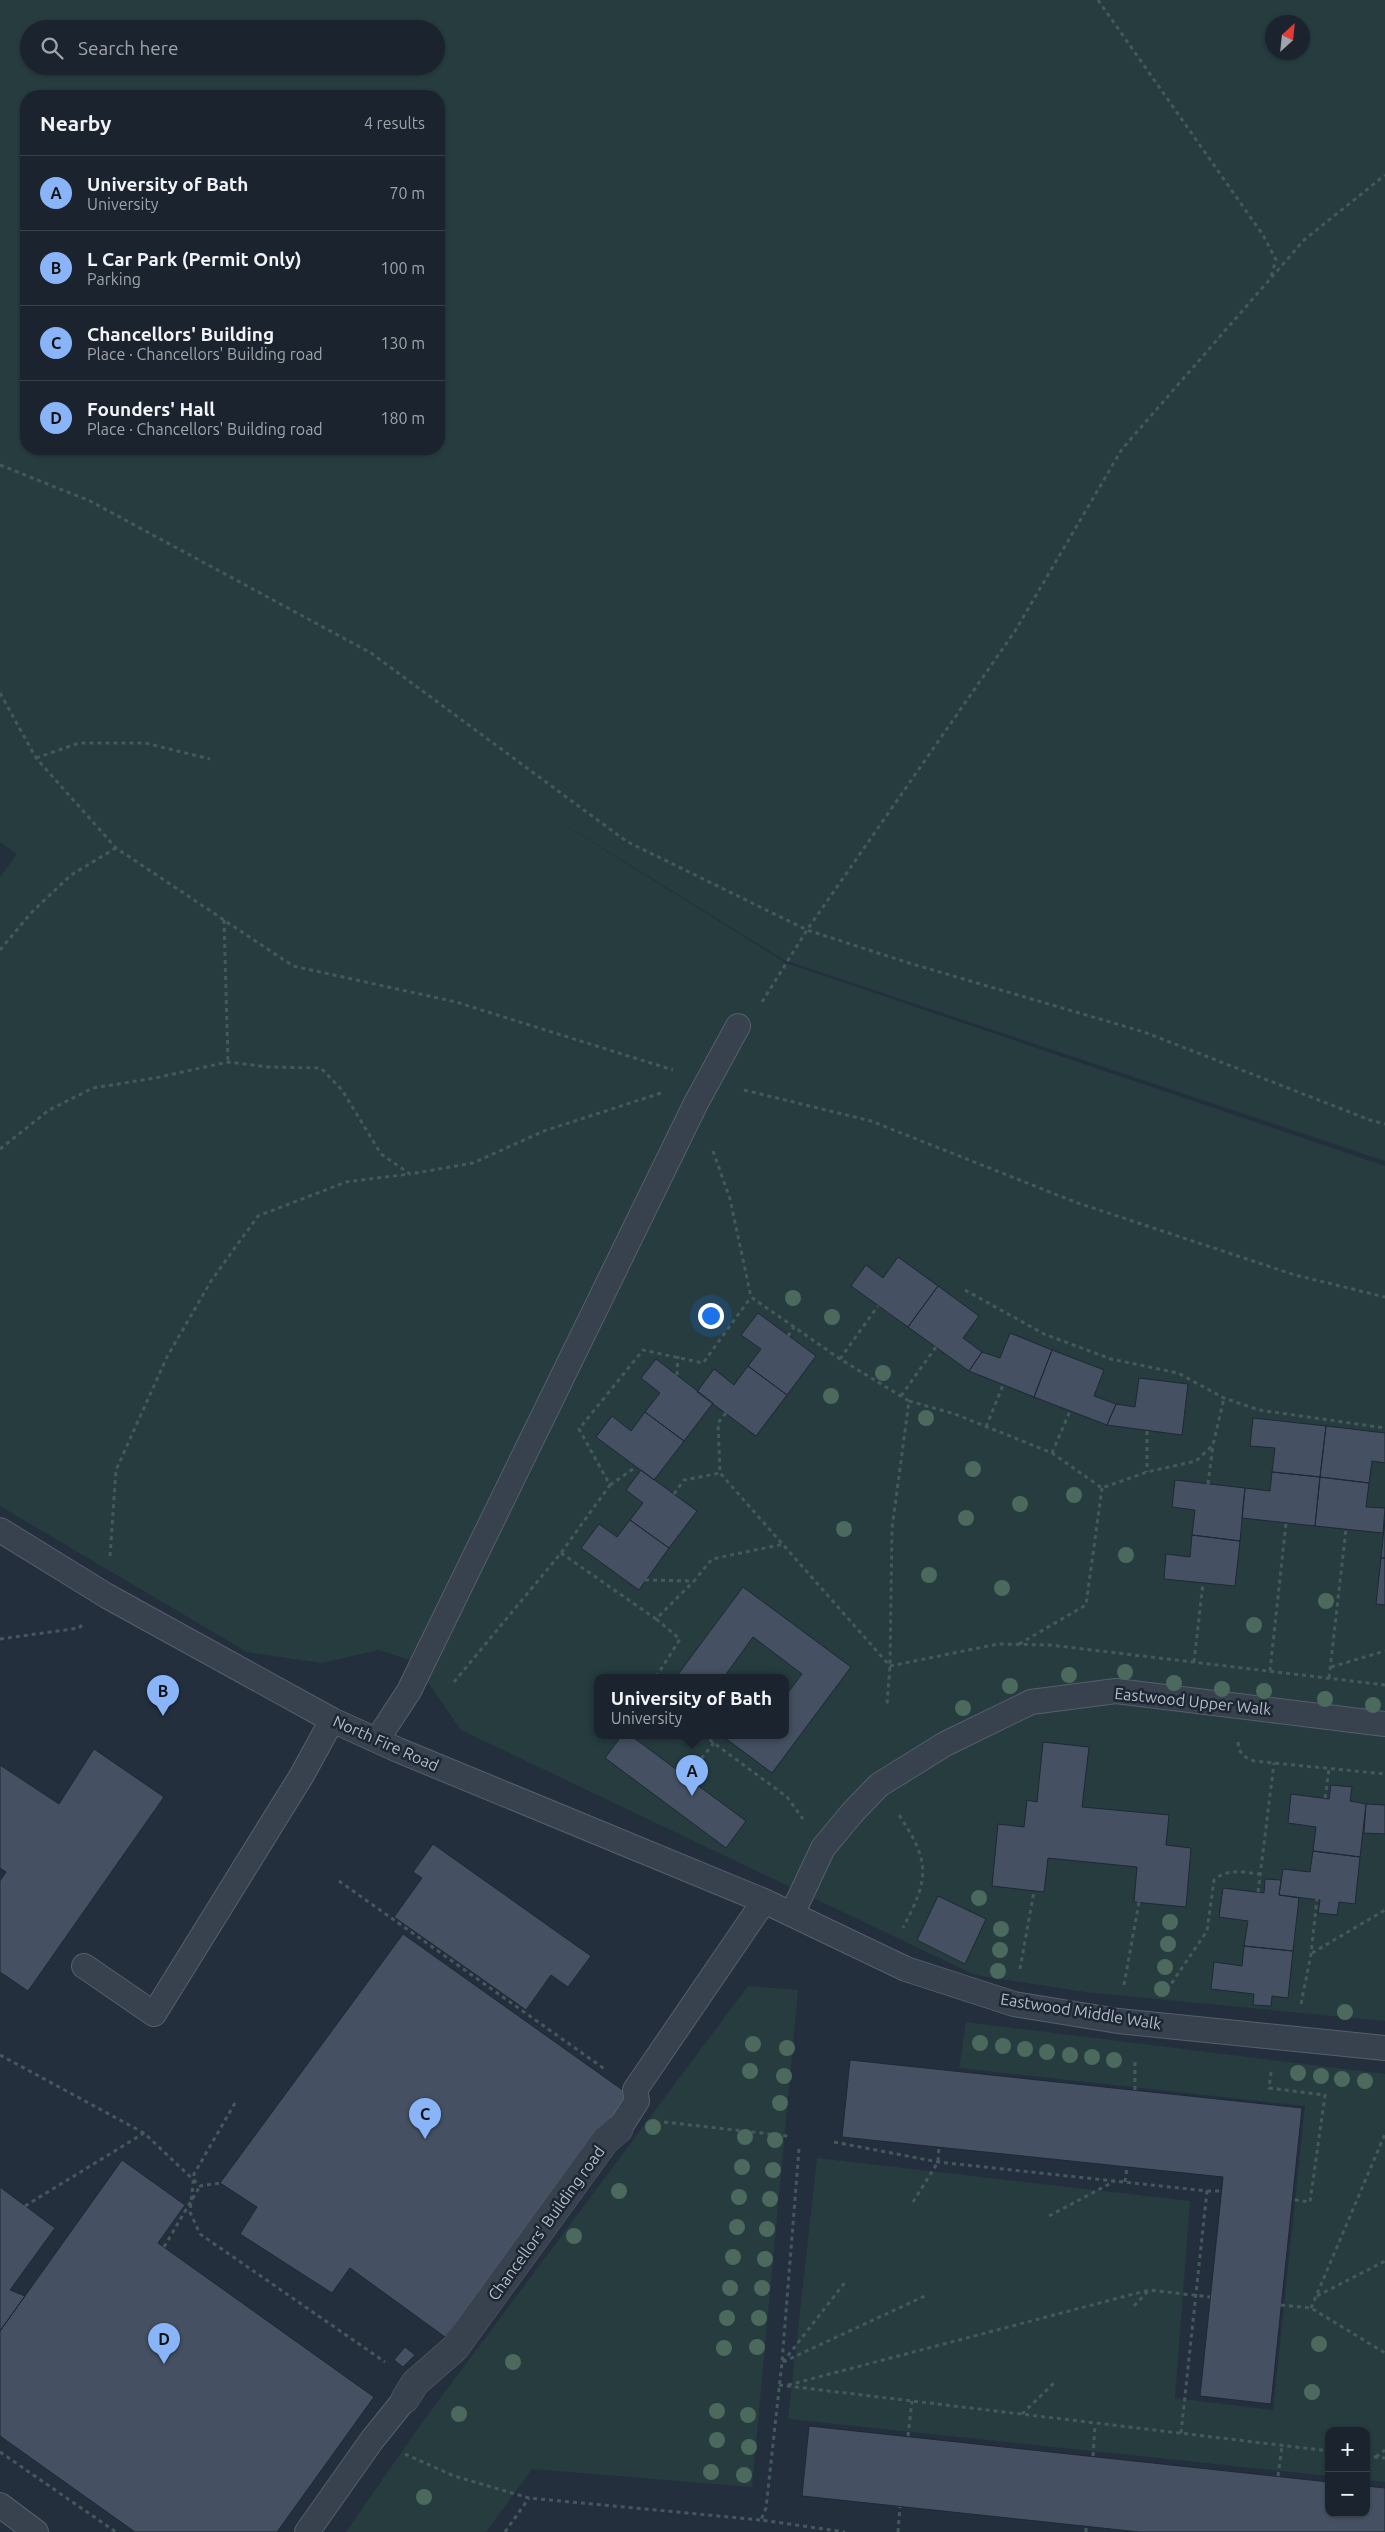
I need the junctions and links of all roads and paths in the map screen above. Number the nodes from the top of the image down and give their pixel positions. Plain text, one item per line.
1 (1098, 0) edge
2 (1385, 175) edge
3 (1270, 279) junction
4 (0, 465) edge
5 (0, 693) edge
6 (36, 758) junction
7 (210, 759) dead end
8 (116, 848) junction
9 (224, 920) junction
10 (807, 930) junction
11 (0, 950) edge
12 (738, 1026) joint
13 (228, 1062) junction
14 (708, 1080) junction
15 (696, 1103) junction
16 (1385, 1124) edge
17 (0, 1149) edge
18 (410, 1174) junction
19 (965, 1290) dead end
20 (751, 1297) junction
21 (1385, 1297) edge
22 (878, 1306) dead end
23 (794, 1327) junction
24 (788, 1336) dead end
25 (936, 1347) dead end
26 (678, 1356) junction
27 (840, 1359) junction
28 (677, 1376) dead end
29 (1003, 1385) dead end
30 (901, 1396) junction
31 (1224, 1398) junction
32 (908, 1401) junction
33 (1070, 1411) dead end
34 (726, 1413) dead end
35 (986, 1427) junction
36 (1385, 1428) edge
37 (1147, 1431) dead end
38 (1213, 1445) junction
39 (1052, 1453) junction
40 (636, 1466) dead end
41 (1147, 1472) junction
42 (720, 1473) junction
43 (1208, 1484) dead end
44 (610, 1485) junction
45 (1102, 1488) junction
46 (674, 1494) dead end
47 (1286, 1523) dead end
48 (1346, 1529) dead end
49 (0, 1530) edge
50 (784, 1544) junction
51 (561, 1553) junction
52 (646, 1580) dead end
53 (694, 1581) junction
54 (1203, 1583) dead end
55 (107, 1596) junction
56 (656, 1619) junction
57 (0, 1639) edge
58 (1018, 1644) dead end
59 (1385, 1651) edge
60 (1194, 1662) dead end
61 (890, 1666) junction
62 (1331, 1667) junction
63 (1270, 1671) dead end
64 (658, 1674) edge
65 (1329, 1678) dead end
66 (448, 1690) dead end
67 (886, 1704) dead end
68 (1234, 1705) junction
69 (332, 1720) junction
70 (1385, 1724) edge
71 (708, 1739) edge
72 (377, 1740) junction
73 (714, 1743) junction
74 (1274, 1763) junction
75 (1330, 1768) junction
76 (1385, 1774) edge
77 (686, 1777) dead end
78 (879, 1786) junction
79 (787, 1797) dead end
80 (1326, 1798) dead end
81 (1260, 1874) junction
82 (339, 1881) dead end
83 (1034, 1890) dead end
84 (1258, 1892) dead end
85 (1317, 1900) dead end
86 (764, 1902) junction
87 (1139, 1902) dead end
88 (1385, 1910) edge
89 (792, 1914) junction
90 (1311, 1954) junction
91 (84, 1966) dead end
92 (901, 1973) junction
93 (1014, 2004) junction
94 (1118, 2021) junction
95 (1144, 2023) junction
96 (1285, 2038) junction
97 (1385, 2048) edge
98 (0, 2055) edge
99 (635, 2090) junction
100 (235, 2103) dead end
101 (623, 2123) junction
102 (144, 2132) junction
103 (1385, 2134) edge
104 (788, 2136) dead end
105 (834, 2142) dead end
106 (940, 2147) dead end
107 (799, 2150) dead end
108 (938, 2162) junction
109 (1127, 2167) dead end
110 (1116, 2181) junction
111 (1125, 2182) junction
112 (220, 2183) dead end
113 (200, 2186) junction
114 (1207, 2191) junction
115 (1221, 2191) dead end
116 (1289, 2199) dead end
117 (912, 2202) dead end
118 (25, 2206) dead end
119 (1049, 2216) dead end
120 (164, 2247) dead end
121 (1385, 2260) edge
122 (846, 2281) dead end
123 (1149, 2290) junction
124 (927, 2295) dead end
125 (1195, 2295) junction
126 (1316, 2296) junction
127 (1210, 2297) dead end
128 (1281, 2305) dead end
129 (1134, 2306) dead end
130 (1311, 2308) junction
131 (1385, 2354) edge
132 (782, 2362) junction
133 (1054, 2383) dead end
134 (779, 2385) junction
135 (785, 2386) junction
136 (410, 2391) junction
137 (912, 2401) junction
138 (1022, 2414) junction
139 (1095, 2424) junction
140 (1181, 2433) junction
141 (908, 2436) dead end
142 (372, 2440) junction
143 (1282, 2446) junction
144 (1385, 2450) edge
145 (1325, 2451) edge
146 (0, 2452) edge
147 (1093, 2456) dead end
148 (1370, 2456) edge
149 (1376, 2457) junction
150 (1385, 2458) edge
151 (1278, 2476) dead end
152 (528, 2498) junction
153 (0, 2505) edge
154 (900, 2506) dead end
155 (761, 2520) junction
156 (1086, 2526) dead end
157 (36, 2532) edge
158 (116, 2532) edge
159 (306, 2532) edge
160 (505, 2532) edge
161 (845, 2532) edge
162 (898, 2532) edge
163 (1086, 2532) edge

1 - 3 path
2 - 3 path
3 - 10 path
4 - 10 path
5 - 6 path
6 - 7 path
6 - 8 path
8 - 9 path
8 - 11 path
9 - 13 path
9 - 14 path
10 - 12 path
10 - 16 path
12 - 14 lane
13 - 17 path
13 - 18 path
14 - 15 lane
14 - 18 path
14 - 21 path
15 - 20 path
15 - 72 lane
18 - 55 path
19 - 31 path
20 - 23 path
20 - 26 path
22 - 27 path
23 - 24 path
23 - 27 path
25 - 30 path
26 - 28 path
26 - 44 path
27 - 30 path
29 - 35 path
30 - 32 path
31 - 36 path
31 - 38 path
32 - 35 path
32 - 61 path
33 - 39 path
34 - 42 path
35 - 39 path
37 - 41 path
38 - 41 path
38 - 43 path
39 - 45 path
40 - 44 path
41 - 45 path
42 - 46 path
42 - 50 path
44 - 51 path
45 - 58 path
47 - 63 path
48 - 62 path
49 - 55 lane, North Fire Road
50 - 53 path
50 - 61 path
51 - 56 path
51 - 66 path
52 - 53 path
53 - 56 path
54 - 60 path
55 - 57 path
55 - 69 lane, North Fire Road
56 - 64 path
59 - 62 path
61 - 67 path
62 - 65 path
68 - 70 lane, Eastwood Upper Walk
68 - 74 path
68 - 78 lane, Eastwood Upper Walk
69 - 72 lane, North Fire Road
69 - 91 lane
71 - 73 path
72 - 86 lane, North Fire Road
73 - 77 path
73 - 79 path
74 - 75 path
74 - 81 path
75 - 76 path
75 - 80 path
78 - 89 lane, Eastwood Upper Walk
78 - 92 path
81 - 84 path
81 - 95 path
82 - 99 path
83 - 93 path
85 - 90 path
86 - 89 lane, North Fire Road
86 - 99 lane, Chancellors' Building road
87 - 94 path
88 - 90 path
89 - 92 lane, Eastwood Middle Walk
90 - 96 path
92 - 93 lane, Eastwood Middle Walk
93 - 94 lane, Eastwood Middle Walk
94 - 95 lane, Eastwood Middle Walk
95 - 96 lane, Eastwood Middle Walk
96 - 97 lane, Eastwood Middle Walk
96 - 116 path
98 - 102 path, bridge
99 - 101 lane, Chancellors' Building road
100 - 136 path
101 - 104 path
101 - 136 street, Chancellors' Building road
102 - 113 path, bridge
102 - 118 path
103 - 126 path
105 - 108 path
106 - 108 path
107 - 132 path
108 - 110 path
108 - 117 path
109 - 111 path
110 - 111 path
110 - 119 path
111 - 114 path
112 - 113 path, bridge
113 - 120 path, bridge
114 - 115 path
114 - 125 path
121 - 126 path
122 - 132 path
123 - 125 path
123 - 129 path
123 - 135 path
124 - 132 path
125 - 127 path
125 - 140 path
126 - 130 path
128 - 130 path
130 - 131 path
132 - 134 path
133 - 138 path
134 - 135 path
134 - 155 path
135 - 137 path
136 - 142 lane, Chancellors' Building road
137 - 138 path
137 - 141 path
138 - 139 path
139 - 140 path
139 - 147 path
140 - 143 path
142 - 152 path
142 - 159 lane, Chancellors' Building road
143 - 145 path
143 - 151 path
144 - 149 path
146 - 158 path
148 - 149 path
149 - 150 path
152 - 155 path
152 - 160 path
153 - 157 lane
154 - 162 path
155 - 161 path
156 - 163 path

